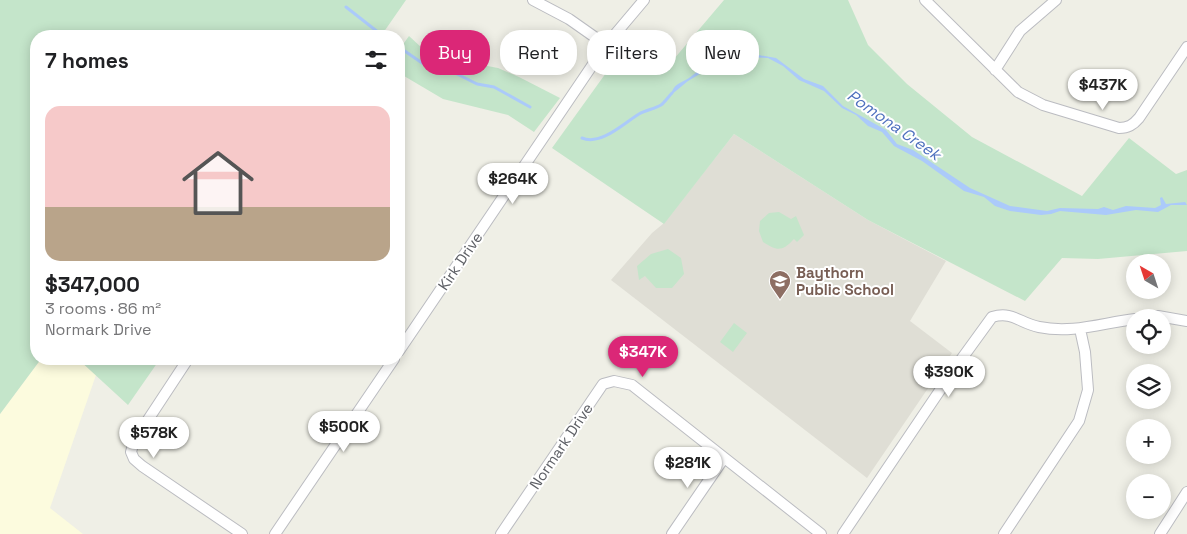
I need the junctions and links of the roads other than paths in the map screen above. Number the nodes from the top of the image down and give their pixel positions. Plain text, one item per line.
1 (533, 0) edge
2 (644, 0) edge
3 (926, 0) edge
4 (1056, 0) edge
5 (619, 30) edge
6 (587, 32) edge
7 (1187, 47) edge
8 (994, 70) junction
9 (587, 73) edge
10 (1171, 318) edge
11 (1126, 321) edge
12 (1187, 321) edge
13 (1080, 329) junction
14 (405, 342) edge
15 (184, 365) edge
16 (390, 365) edge
17 (724, 458) junction
18 (1187, 492) edge
19 (242, 534) edge
20 (275, 534) edge
21 (501, 534) edge
22 (672, 534) edge
23 (821, 534) edge
24 (843, 534) edge
25 (1004, 534) edge
26 (1160, 534) edge

1 - 6 street
2 - 5 street, Kirk Drive
3 - 8 street
4 - 8 street
7 - 8 street
9 - 14 street, Kirk Drive
10 - 12 street
11 - 13 street
13 - 24 street
13 - 25 street
15 - 19 street
16 - 20 street
17 - 21 street, Normark Drive
17 - 22 street
17 - 23 street, Normark Drive
18 - 26 street

